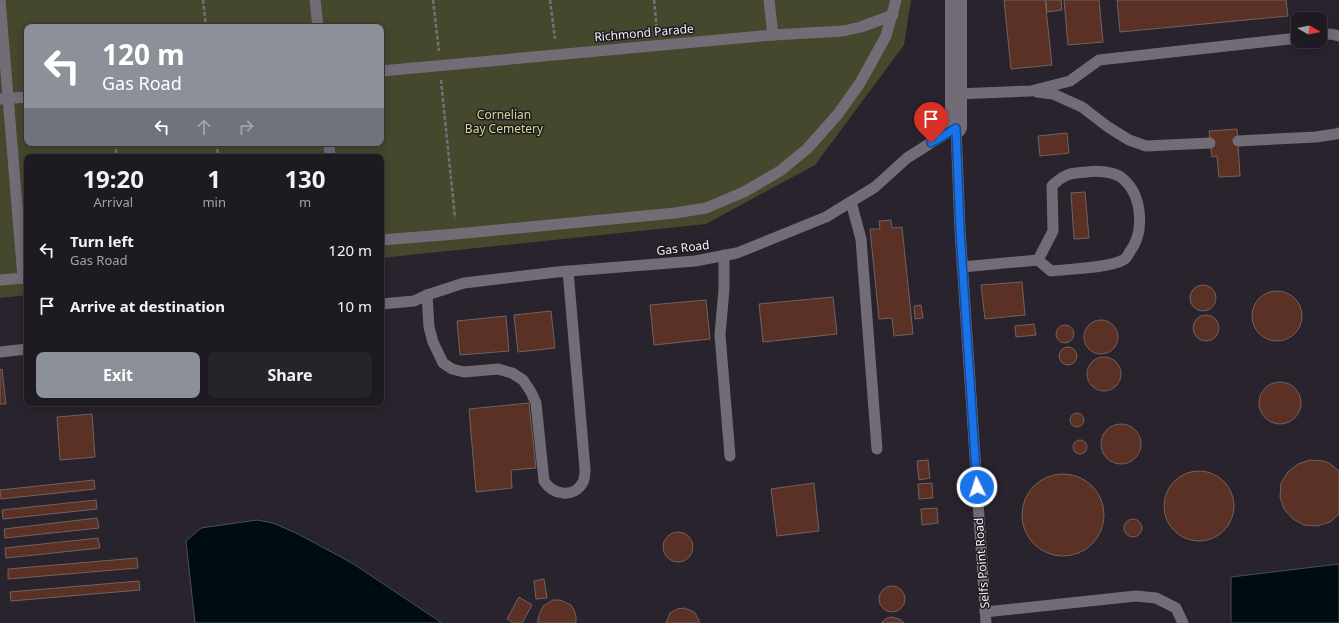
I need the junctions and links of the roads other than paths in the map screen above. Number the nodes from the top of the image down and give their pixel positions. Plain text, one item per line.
1 (0, 0) edge
2 (315, 0) edge
3 (769, 0) edge
4 (896, 0) edge
5 (956, 0) edge
6 (892, 15) junction
7 (318, 24) edge
8 (1327, 34) edge
9 (773, 35) junction
10 (1339, 36) edge
11 (1291, 39) edge
12 (384, 70) edge
13 (1031, 91) junction
14 (956, 94) junction
15 (24, 97) edge
16 (4, 98) edge
17 (956, 128) junction
18 (1339, 132) edge
19 (1238, 141) dead end
20 (1210, 143) dead end
21 (851, 202) junction
22 (384, 240) edge
23 (724, 255) junction
24 (1038, 260) junction
25 (962, 267) junction
26 (24, 269) edge
27 (568, 271) junction
28 (24, 278) edge
29 (0, 280) edge
30 (427, 295) junction
31 (384, 304) edge
32 (24, 349) edge
33 (0, 352) edge
34 (877, 449) dead end
35 (730, 456) dead end
36 (985, 618) edge
37 (1183, 623) edge

1 - 16 lane
2 - 7 lane
3 - 9 lane
4 - 6 lane
5 - 14 street, Selfs Point Road
6 - 9 lane, Richmond Parade
6 - 22 lane
8 - 10 lane
9 - 12 lane, Richmond Parade
11 - 13 lane
13 - 14 lane
13 - 20 lane
14 - 17 street, Selfs Point Road
15 - 16 lane
16 - 26 lane
17 - 21 lane, Gas Road
17 - 25 lane, Selfs Point Road
18 - 19 lane
21 - 23 lane, Gas Road
21 - 34 lane
23 - 27 lane, Gas Road
23 - 35 lane
24 - 24 lane
24 - 25 lane
25 - 36 lane, Selfs Point Road
27 - 30 lane, Gas Road
27 - 30 lane
28 - 29 lane
30 - 31 lane, Gas Road
32 - 33 lane
36 - 37 lane

